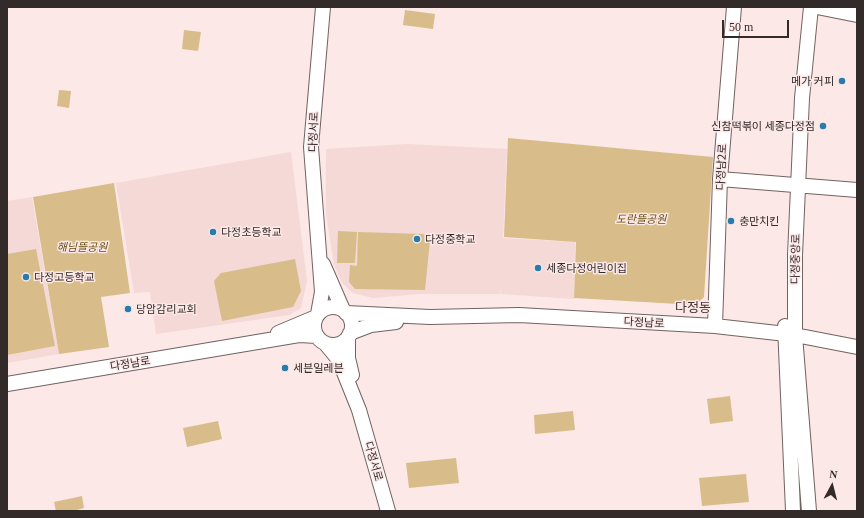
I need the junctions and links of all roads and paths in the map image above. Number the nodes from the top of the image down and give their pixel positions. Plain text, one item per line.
1 (323, 7) edge
2 (734, 7) edge
3 (802, 7) edge
4 (811, 7) edge
5 (817, 7) edge
6 (857, 15) edge
7 (720, 179) junction
8 (793, 185) junction
9 (857, 190) edge
10 (319, 257) junction
11 (345, 311) junction
12 (317, 315) junction
13 (430, 317) junction
14 (716, 326) junction
15 (790, 334) junction
16 (349, 335) junction
17 (321, 340) junction
18 (254, 343) junction
19 (857, 347) edge
20 (7, 384) edge
21 (359, 410) junction
22 (388, 511) edge
23 (793, 511) edge
24 (809, 511) edge

1 - 10 street, 다정서로
2 - 7 street, 다정남2로
3 - 8 street, 다정중앙로
4 - 8 street, 다정중앙로
5 - 6 street
7 - 8 street
7 - 14 street, 다정남2로
8 - 9 street
8 - 15 street, 다정중앙로
10 - 11 street
10 - 12 street, 다정서로
11 - 12 street
11 - 13 street
11 - 16 street
12 - 17 street
12 - 18 street
13 - 14 street, 다정남로
13 - 16 street
14 - 15 street, 다정남로
15 - 19 street, 다정남로
15 - 23 street, 다정중앙로
15 - 24 street, 다정중앙로
16 - 17 street
16 - 21 street
17 - 18 street
17 - 21 street
18 - 20 street, 다정남로
21 - 22 street, 다정서로

